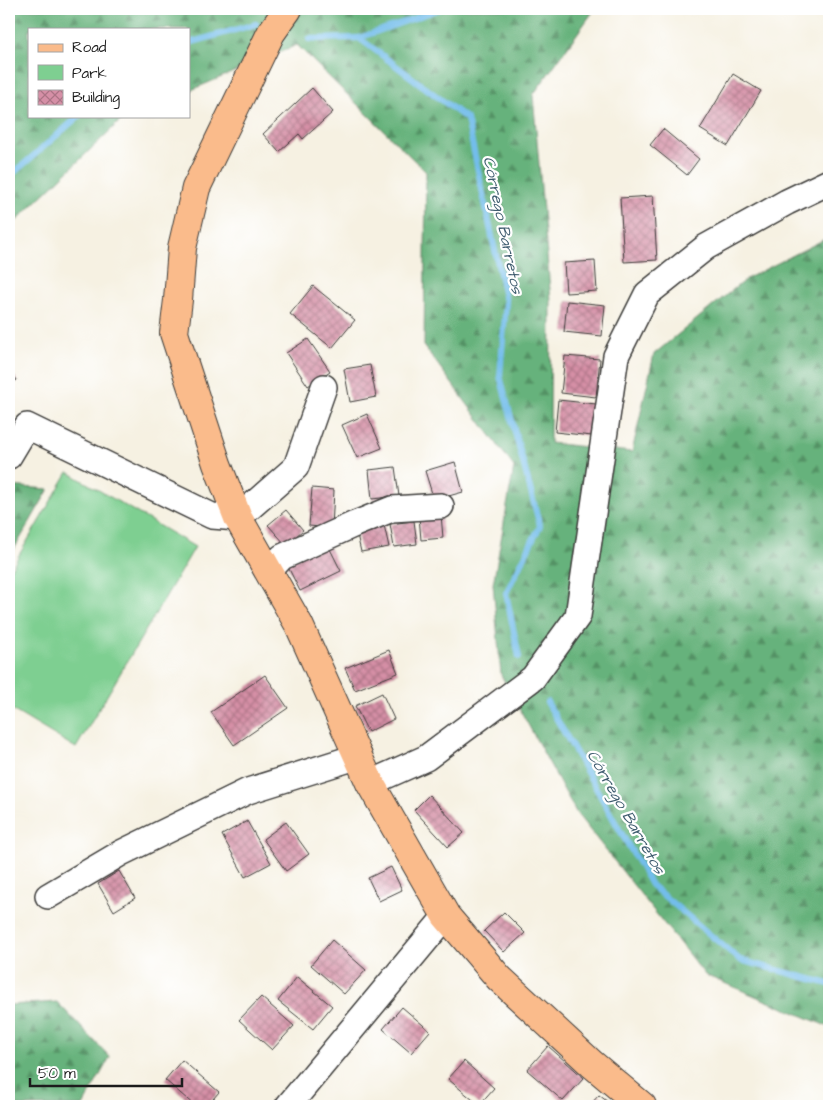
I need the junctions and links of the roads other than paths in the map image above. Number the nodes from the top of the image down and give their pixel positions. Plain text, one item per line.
1 (288, 9) edge
2 (829, 182) edge
3 (324, 387) dead end
4 (9, 456) edge
5 (441, 506) dead end
6 (238, 518) junction
7 (269, 571) junction
8 (359, 756) junction
9 (370, 783) junction
10 (48, 896) dead end
11 (446, 916) junction
12 (288, 1106) edge
13 (642, 1106) edge

1 - 6 main road
2 - 9 street
3 - 6 street
4 - 6 street
5 - 7 street
6 - 7 main road
7 - 8 main road
8 - 9 main road
8 - 10 street
9 - 11 main road
11 - 12 street
11 - 13 main road

